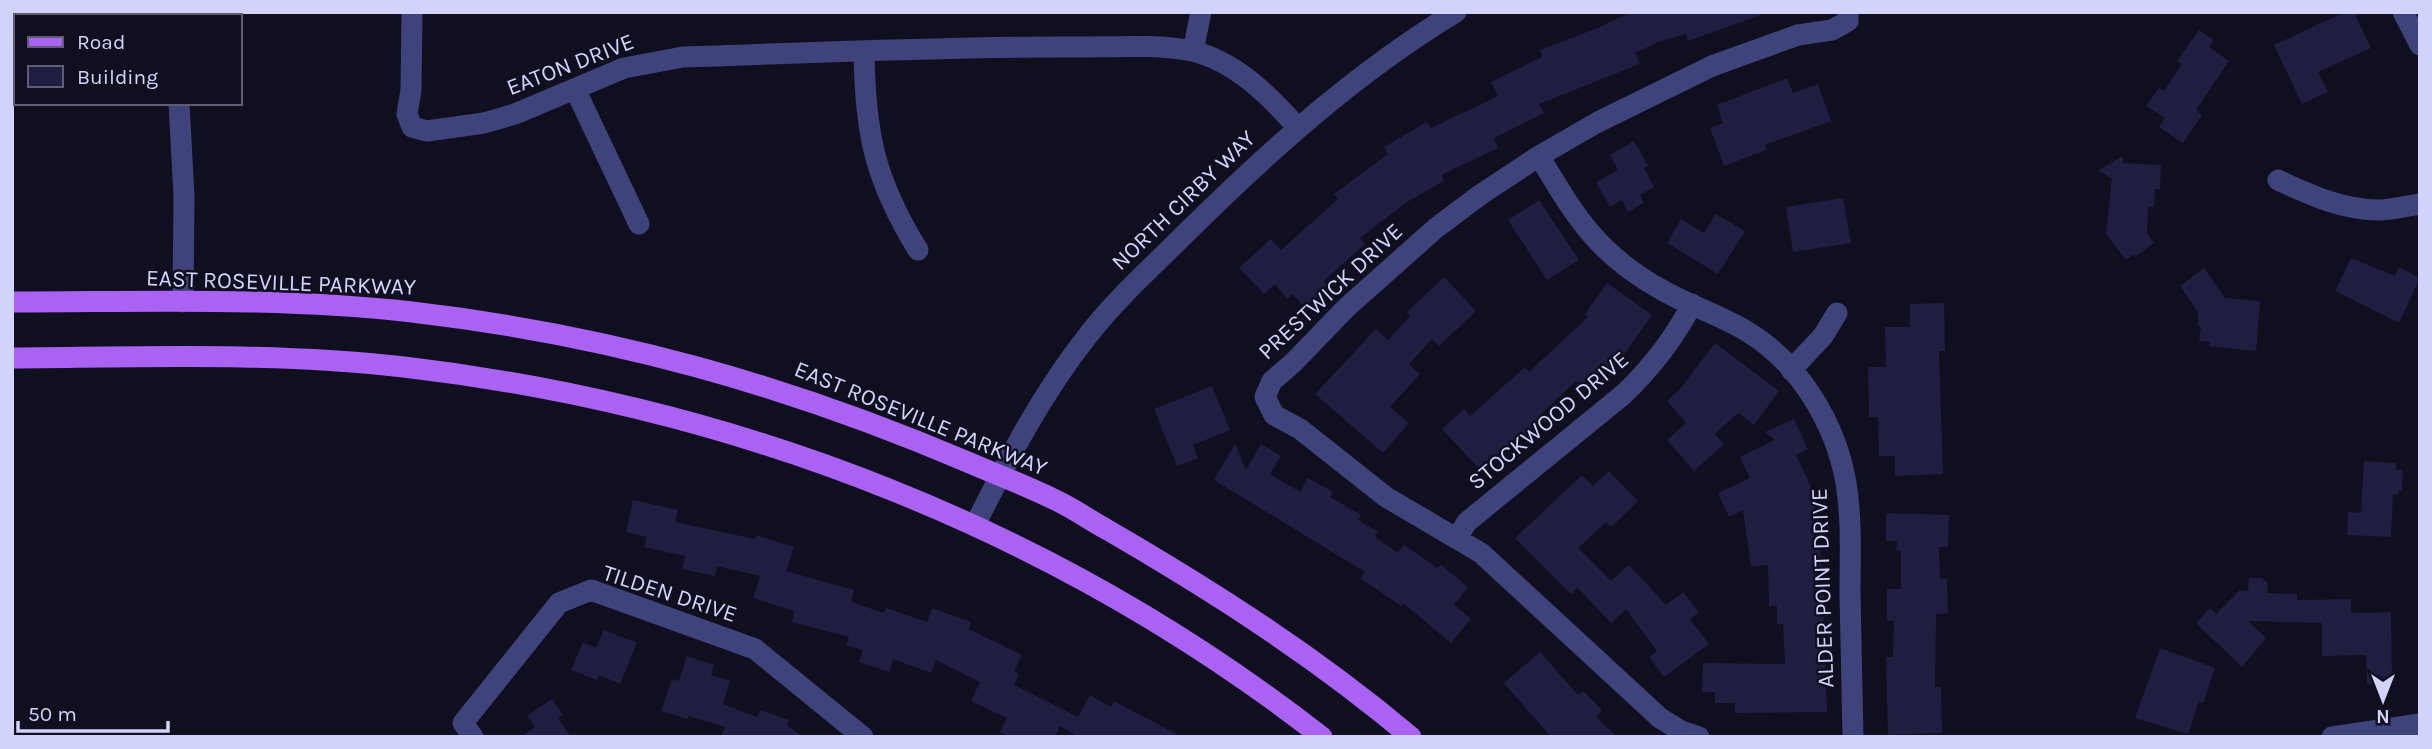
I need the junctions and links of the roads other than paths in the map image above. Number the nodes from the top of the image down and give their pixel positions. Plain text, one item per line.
1 (412, 12) edge
2 (1201, 12) edge
3 (1456, 12) edge
4 (1848, 12) edge
5 (2403, 12) edge
6 (2420, 45) edge
7 (864, 51) junction
8 (1193, 51) junction
9 (575, 89) junction
10 (179, 105) edge
11 (1298, 128) junction
12 (1539, 156) junction
13 (2277, 180) dead end
14 (2420, 204) edge
15 (639, 225) dead end
16 (918, 250) dead end
17 (12, 302) edge
18 (183, 302) junction
19 (1692, 304) junction
20 (1836, 313) dead end
21 (12, 358) edge
22 (1791, 370) junction
23 (1000, 475) junction
24 (975, 525) junction
25 (1457, 538) junction
26 (2420, 724) edge
27 (473, 737) edge
28 (863, 737) edge
29 (1322, 737) edge
30 (1410, 737) edge
31 (1699, 737) edge
32 (1853, 737) edge
33 (2332, 737) edge

1 - 9 street, EATON DRIVE
2 - 8 street
3 - 11 street, NORTH CIRBY WAY
4 - 12 street, PRESTWICK DRIVE
5 - 6 street
7 - 8 street, EATON DRIVE
7 - 9 street, EATON DRIVE
7 - 16 street
8 - 11 street, EATON DRIVE
9 - 15 street
10 - 18 street
11 - 23 street, NORTH CIRBY WAY
12 - 19 street, ALDER POINT DRIVE
12 - 25 street, PRESTWICK DRIVE
13 - 14 street
17 - 18 main road, EAST ROSEVILLE PARKWAY
18 - 23 main road, EAST ROSEVILLE PARKWAY
19 - 22 street, ALDER POINT DRIVE
19 - 25 street, STOCKWOOD DRIVE
20 - 22 street
21 - 24 main road
22 - 32 street, ALDER POINT DRIVE
23 - 24 street, NORTH CIRBY WAY
23 - 30 main road, EAST ROSEVILLE PARKWAY
24 - 29 main road
25 - 31 street, PRESTWICK DRIVE
26 - 33 street
27 - 28 street, TILDEN DRIVE

